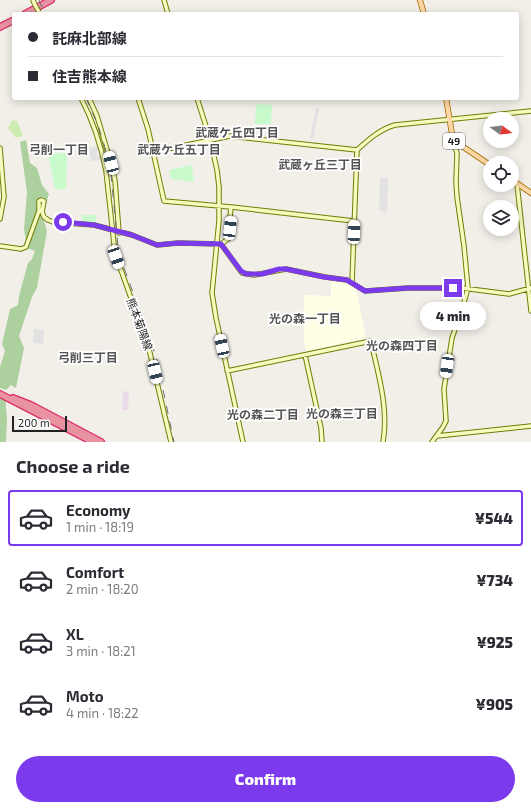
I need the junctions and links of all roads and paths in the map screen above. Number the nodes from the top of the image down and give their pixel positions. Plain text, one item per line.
1 (33, 0) edge
2 (52, 0) edge
3 (58, 0) edge
4 (164, 0) edge
5 (420, 0) edge
6 (29, 12) edge
7 (36, 12) edge
8 (39, 12) edge
9 (167, 12) edge
10 (423, 12) edge
11 (12, 21) edge
12 (12, 25) edge
13 (0, 27) edge
14 (0, 31) edge
15 (82, 100) edge
16 (90, 100) edge
17 (139, 100) edge
18 (197, 100) edge
19 (446, 100) edge
20 (531, 111) edge
21 (449, 119) junction
22 (210, 139) junction
23 (453, 140) junction
24 (0, 148) edge
25 (357, 150) junction
26 (153, 152) junction
27 (483, 160) edge
28 (519, 185) edge
29 (518, 192) edge
30 (531, 193) edge
31 (219, 206) junction
32 (231, 207) junction
33 (0, 219) edge
34 (354, 221) junction
35 (112, 230) junction
36 (119, 232) junction
37 (219, 244) junction
38 (0, 246) edge
39 (352, 283) junction
40 (468, 288) junction
41 (530, 289) edge
42 (531, 311) edge
43 (305, 354) junction
44 (228, 371) junction
45 (0, 391) edge
46 (0, 394) edge
47 (12, 399) junction
48 (531, 426) edge
49 (81, 435) junction
50 (436, 436) junction
51 (88, 442) edge
52 (97, 442) edge
53 (170, 442) edge
54 (243, 442) edge
55 (322, 442) edge
56 (383, 442) edge
57 (432, 442) edge

1 - 8 street, bridge
2 - 6 highway
3 - 7 highway
4 - 9 street
5 - 10 main road
11 - 13 highway
12 - 14 highway
15 - 35 street, 熊本菊陽線
16 - 36 street
17 - 26 street
18 - 22 street
19 - 21 main road, 49
20 - 21 street
21 - 23 main road, 49
21 - 25 street
22 - 25 street
22 - 26 street
22 - 31 street
23 - 27 main road, 49
23 - 40 street
24 - 33 street
25 - 34 street
26 - 31 street
28 - 30 main road
29 - 41 street
31 - 32 street
31 - 37 street
32 - 34 street
32 - 37 street
34 - 39 street
35 - 36 street
35 - 38 street
35 - 53 street, 熊本菊陽線
36 - 37 street
37 - 39 street
37 - 44 street
39 - 40 street
40 - 41 street
40 - 50 street
41 - 42 street
43 - 44 street
43 - 55 street
43 - 56 street
44 - 54 street
45 - 47 highway
46 - 47 highway
47 - 49 highway
48 - 50 street
49 - 51 highway
49 - 52 highway
50 - 57 street

